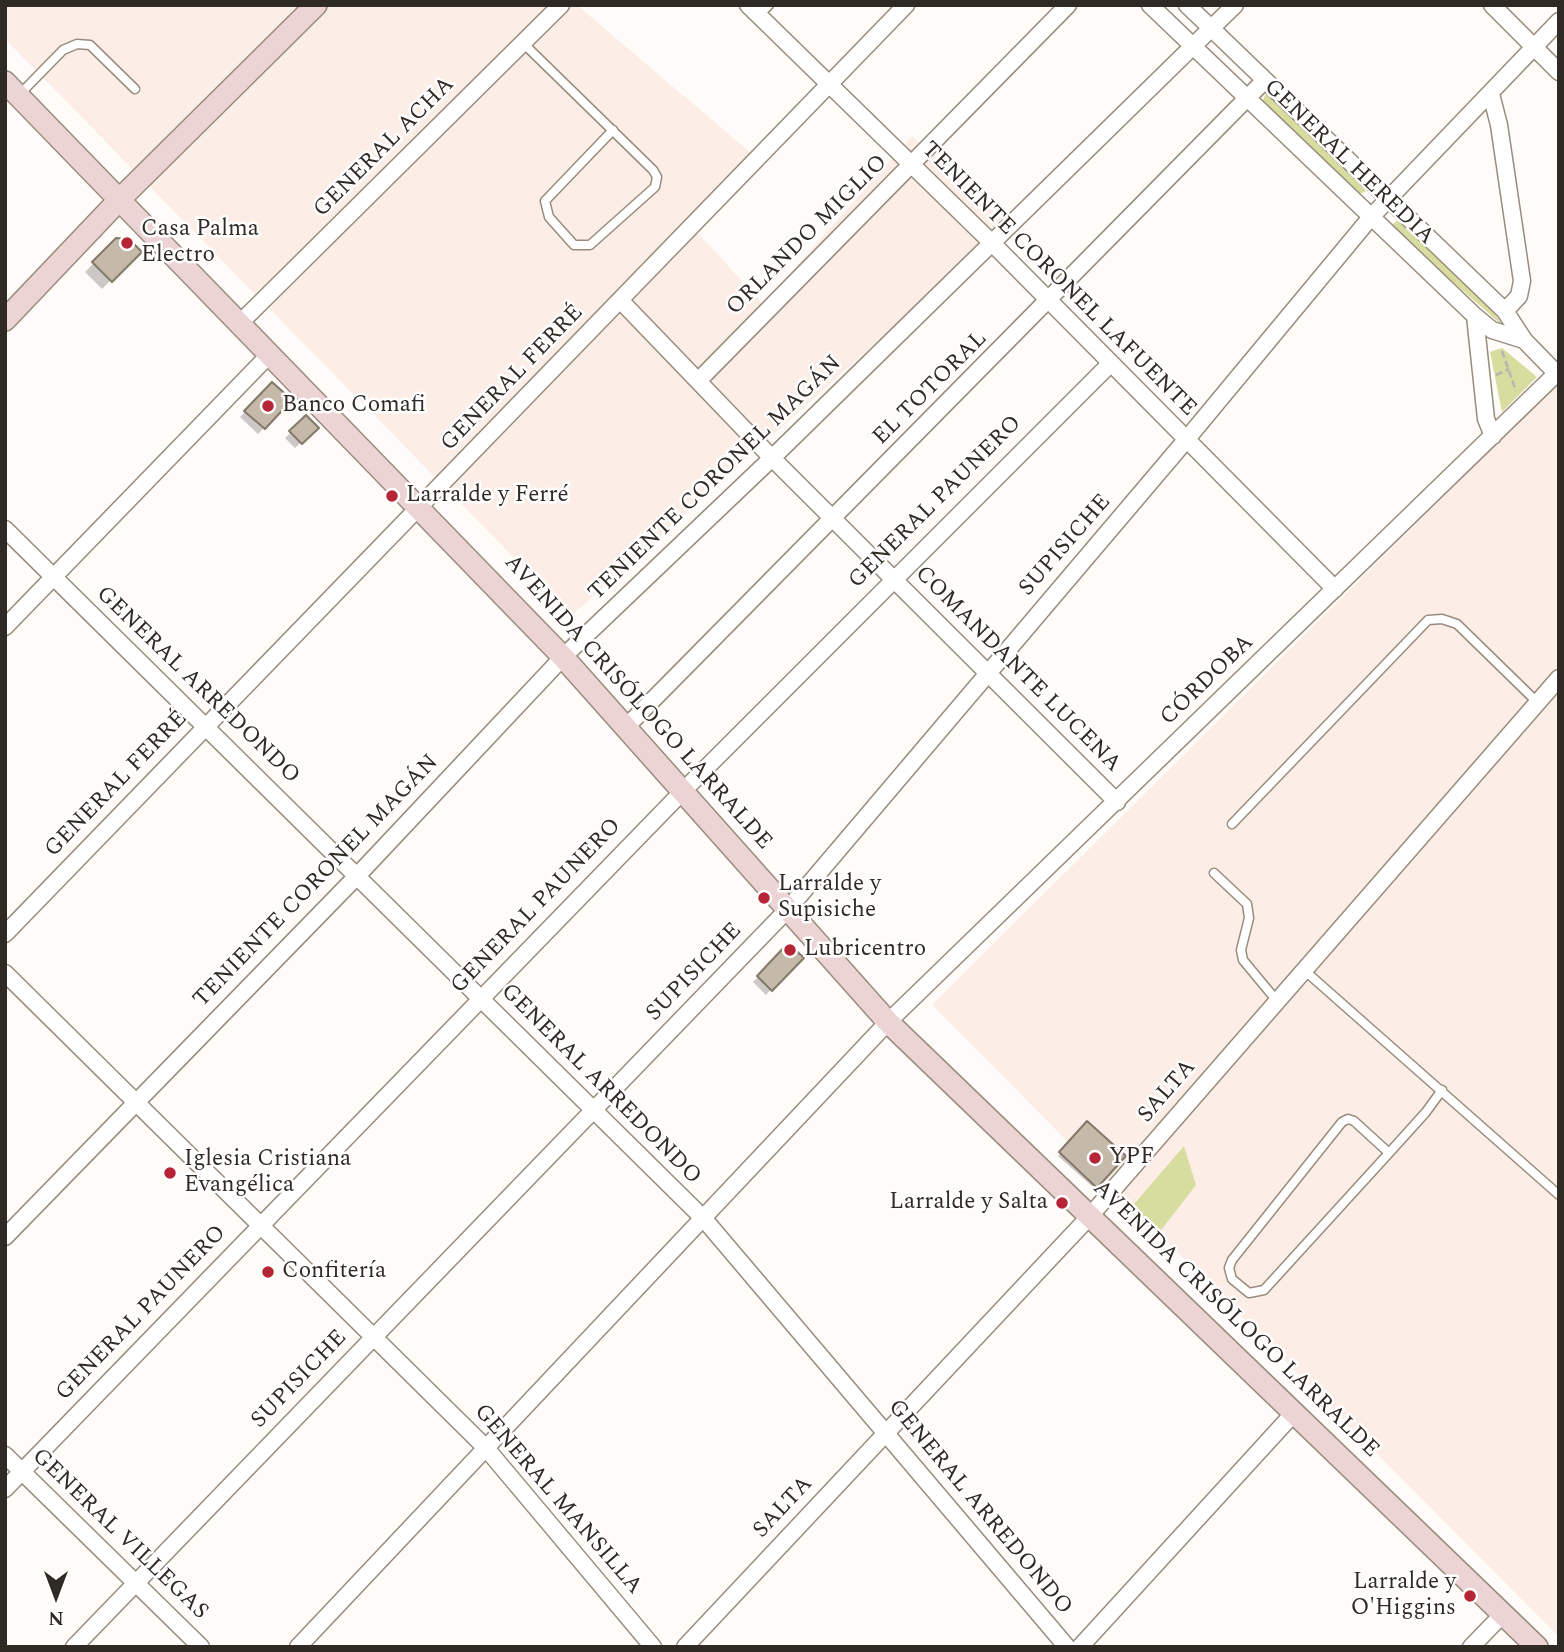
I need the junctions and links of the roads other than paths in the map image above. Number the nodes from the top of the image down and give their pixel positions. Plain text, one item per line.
1 (316, 5) edge
2 (561, 5) edge
3 (906, 5) edge
4 (1069, 5) edge
5 (1150, 5) edge
6 (1187, 5) edge
7 (1235, 5) edge
8 (1492, 5) edge
9 (758, 9) edge
10 (1559, 21) edge
11 (1212, 29) junction
12 (523, 43) junction
13 (1193, 47) junction
14 (1534, 48) junction
15 (1559, 72) edge
16 (1265, 80) junction
17 (829, 85) junction
18 (12, 89) edge
19 (135, 89) dead end
20 (1491, 94) junction
21 (1248, 99) junction
22 (612, 130) junction
23 (911, 165) junction
24 (1388, 197) junction
25 (121, 198) junction
26 (1371, 217) junction
27 (992, 243) junction
28 (620, 300) junction
29 (1049, 301) junction
30 (1505, 311) junction
31 (1475, 316) junction
32 (5, 320) edge
33 (241, 322) junction
34 (1524, 340) junction
35 (270, 354) junction
36 (1110, 364) junction
37 (1558, 374) edge
38 (699, 380) junction
39 (1493, 436) junction
40 (1186, 440) junction
41 (772, 458) junction
42 (419, 509) junction
43 (834, 520) junction
44 (5, 529) edge
45 (53, 578) junction
46 (892, 579) junction
47 (1335, 589) junction
48 (5, 627) edge
49 (563, 657) junction
50 (986, 674) junction
51 (1559, 678) edge
52 (1538, 703) junction
53 (206, 725) junction
54 (627, 726) junction
55 (684, 790) junction
56 (1117, 802) junction
57 (1232, 824) dead end
58 (1214, 873) dead end
59 (357, 876) junction
60 (788, 909) junction
61 (5, 934) edge
62 (1304, 970) junction
63 (5, 972) edge
64 (481, 998) junction
65 (1277, 1001) junction
66 (888, 1021) junction
67 (1442, 1090) junction
68 (137, 1101) junction
69 (595, 1111) junction
70 (1389, 1153) junction
71 (1559, 1195) edge
72 (1090, 1216) junction
73 (704, 1220) junction
74 (259, 1225) junction
75 (5, 1237) edge
76 (372, 1338) junction
77 (1293, 1414) junction
78 (886, 1433) junction
79 (486, 1448) junction
80 (5, 1455) edge
81 (22, 1472) junction
82 (5, 1489) edge
83 (136, 1582) junction
84 (1503, 1614) junction
85 (74, 1647) edge
86 (201, 1647) edge
87 (298, 1647) edge
88 (653, 1647) edge
89 (685, 1647) edge
90 (1067, 1647) edge
91 (1080, 1647) edge
92 (1471, 1647) edge
93 (1537, 1647) edge

1 - 25 main road
2 - 12 street, GENERAL ACHA
3 - 17 street, GENERAL FERRÉ
4 - 23 street, ORLANDO MIGLIO
5 - 13 street, GENERAL HEREDIA
6 - 11 street, GENERAL HEREDIA
7 - 11 street, TENIENTE CORONEL MAGÁN
8 - 14 street
9 - 17 street, TENIENTE CORONEL LAFUENTE
10 - 14 street
11 - 13 street, TENIENTE CORONEL MAGÁN
11 - 16 street, GENERAL HEREDIA
12 - 22 lane
12 - 33 street, GENERAL ACHA
13 - 21 street, GENERAL HEREDIA
13 - 27 street, TENIENTE CORONEL MAGÁN
14 - 15 street
14 - 20 street
16 - 21 street, EL TOTORAL
16 - 24 street, GENERAL HEREDIA
17 - 23 street, TENIENTE CORONEL LAFUENTE
17 - 28 street, GENERAL FERRÉ
18 - 19 lane
18 - 25 main road, AVENIDA CRISÓLOGO LARRALDE
20 - 24 street
20 - 30 street
21 - 26 street, GENERAL HEREDIA
21 - 29 street, EL TOTORAL
22 - 22 lane
23 - 27 street, TENIENTE CORONEL LAFUENTE
23 - 38 street, ORLANDO MIGLIO
24 - 26 street, SUPISICHE
24 - 30 street, GENERAL HEREDIA
25 - 32 main road
25 - 33 main road, AVENIDA CRISÓLOGO LARRALDE
26 - 31 street, GENERAL HEREDIA
26 - 40 street, SUPISICHE
27 - 29 street, TENIENTE CORONEL LAFUENTE
27 - 41 street, TENIENTE CORONEL MAGÁN
28 - 38 street, COMANDANTE LUCENA
28 - 42 street, GENERAL FERRÉ
29 - 36 street, TENIENTE CORONEL LAFUENTE
29 - 43 street, EL TOTORAL
30 - 34 street, GENERAL HEREDIA
31 - 34 street, GENERAL HEREDIA
31 - 39 street
33 - 35 main road, AVENIDA CRISÓLOGO LARRALDE
34 - 37 street, GENERAL HEREDIA
35 - 42 main road, AVENIDA CRISÓLOGO LARRALDE
35 - 45 street
36 - 40 street, TENIENTE CORONEL LAFUENTE
36 - 46 street, GENERAL PAUNERO
37 - 39 street, CÓRDOBA
38 - 41 street, COMANDANTE LUCENA
39 - 47 street, CÓRDOBA
40 - 47 street, TENIENTE CORONEL LAFUENTE
40 - 50 street, SUPISICHE
41 - 43 street, COMANDANTE LUCENA
41 - 49 street, TENIENTE CORONEL MAGÁN
42 - 49 main road, AVENIDA CRISÓLOGO LARRALDE
42 - 53 street, GENERAL FERRÉ
43 - 46 street, COMANDANTE LUCENA
43 - 54 street, EL TOTORAL
44 - 45 street, GENERAL ARREDONDO
45 - 48 street
45 - 53 street, GENERAL ARREDONDO
46 - 50 street, COMANDANTE LUCENA
46 - 55 street, GENERAL PAUNERO
47 - 56 street, CÓRDOBA
49 - 54 main road, AVENIDA CRISÓLOGO LARRALDE
49 - 59 street, TENIENTE CORONEL MAGÁN
50 - 56 street, COMANDANTE LUCENA
50 - 60 street, SUPISICHE
51 - 52 street, SALTA
52 - 57 lane
52 - 62 street, SALTA
53 - 59 street, GENERAL ARREDONDO
53 - 61 street, GENERAL FERRÉ
54 - 55 main road, AVENIDA CRISÓLOGO LARRALDE
55 - 60 main road, AVENIDA CRISÓLOGO LARRALDE
55 - 64 street, GENERAL PAUNERO
56 - 66 street, CÓRDOBA
58 - 65 lane
59 - 64 street, GENERAL ARREDONDO
59 - 68 street, TENIENTE CORONEL MAGÁN
60 - 66 main road, AVENIDA CRISÓLOGO LARRALDE
60 - 69 street, SUPISICHE
62 - 65 street, SALTA
62 - 67 lane
63 - 68 street, GENERAL MANSILLA
64 - 69 street, GENERAL ARREDONDO
64 - 74 street, GENERAL PAUNERO
65 - 72 street, SALTA
66 - 72 main road, AVENIDA CRISÓLOGO LARRALDE
66 - 73 street, CÓRDOBA
67 - 70 lane
67 - 71 lane
68 - 74 street, GENERAL MANSILLA
68 - 75 street, TENIENTE CORONEL MAGÁN
69 - 73 street, GENERAL ARREDONDO
69 - 76 street, SUPISICHE
70 - 70 lane
72 - 77 main road, AVENIDA CRISÓLOGO LARRALDE
72 - 78 street, SALTA
73 - 78 street, GENERAL ARREDONDO
73 - 79 street, CÓRDOBA
74 - 76 street, GENERAL MANSILLA
74 - 81 street, GENERAL PAUNERO
76 - 79 street, GENERAL MANSILLA
76 - 83 street, SUPISICHE
77 - 84 main road, AVENIDA CRISÓLOGO LARRALDE
77 - 91 street
78 - 89 street, SALTA
78 - 90 street, GENERAL ARREDONDO
79 - 87 street, CÓRDOBA
79 - 88 street, GENERAL MANSILLA
80 - 81 street, GENERAL VILLEGAS
81 - 82 street, GENERAL PAUNERO
81 - 83 street, GENERAL VILLEGAS
83 - 85 street, SUPISICHE
83 - 86 street, GENERAL VILLEGAS
84 - 92 street
84 - 93 main road, AVENIDA CRISÓLOGO LARRALDE

